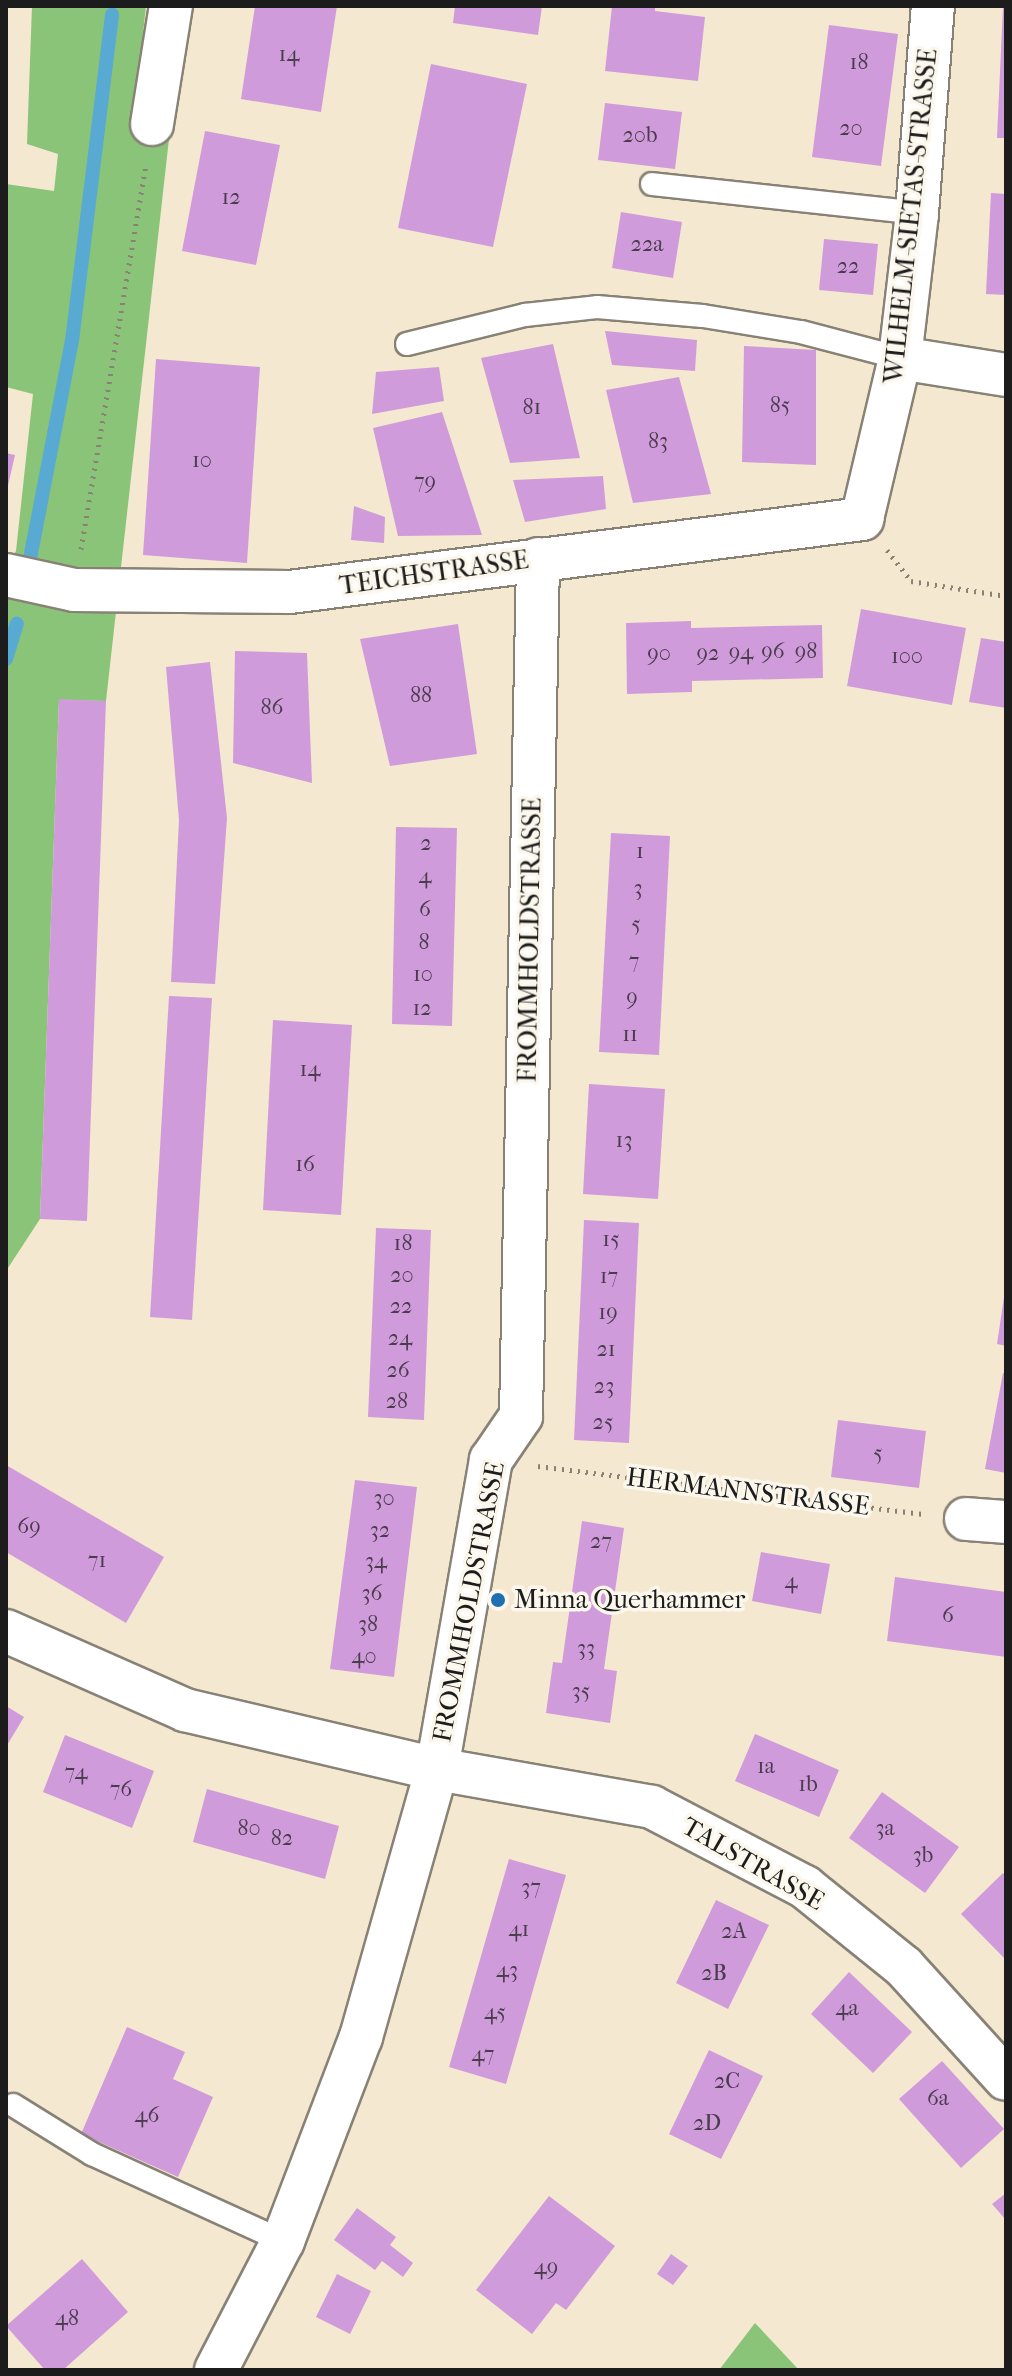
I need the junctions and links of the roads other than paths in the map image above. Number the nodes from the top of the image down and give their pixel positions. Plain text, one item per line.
1 (171, 6) edge
2 (933, 6) edge
3 (152, 124) road end
4 (652, 184) dead end
5 (917, 213) junction
6 (407, 344) dead end
7 (900, 358) junction
8 (1006, 375) edge
9 (862, 519) joint
10 (538, 559) junction
11 (6, 575) edge
12 (6, 1631) edge
13 (437, 1769) junction
14 (1006, 2079) edge
15 (13, 2105) dead end
16 (283, 2241) junction
17 (216, 2370) edge

1 - 3 street
2 - 5 street, WILHELM-SIETAS-STRASSE
4 - 5 lane
5 - 7 street, WILHELM-SIETAS-STRASSE
6 - 7 lane
7 - 8 street
7 - 9 street, WILHELM-SIETAS-STRASSE
9 - 10 street, TEICHSTRASSE
10 - 11 street, TEICHSTRASSE
10 - 13 street, FROMMHOLDSTRASSE
12 - 13 street, TALSTRASSE
13 - 14 street, TALSTRASSE
13 - 16 street, FROMMHOLDSTRASSE
15 - 16 lane
16 - 17 street, FROMMHOLDSTRASSE

